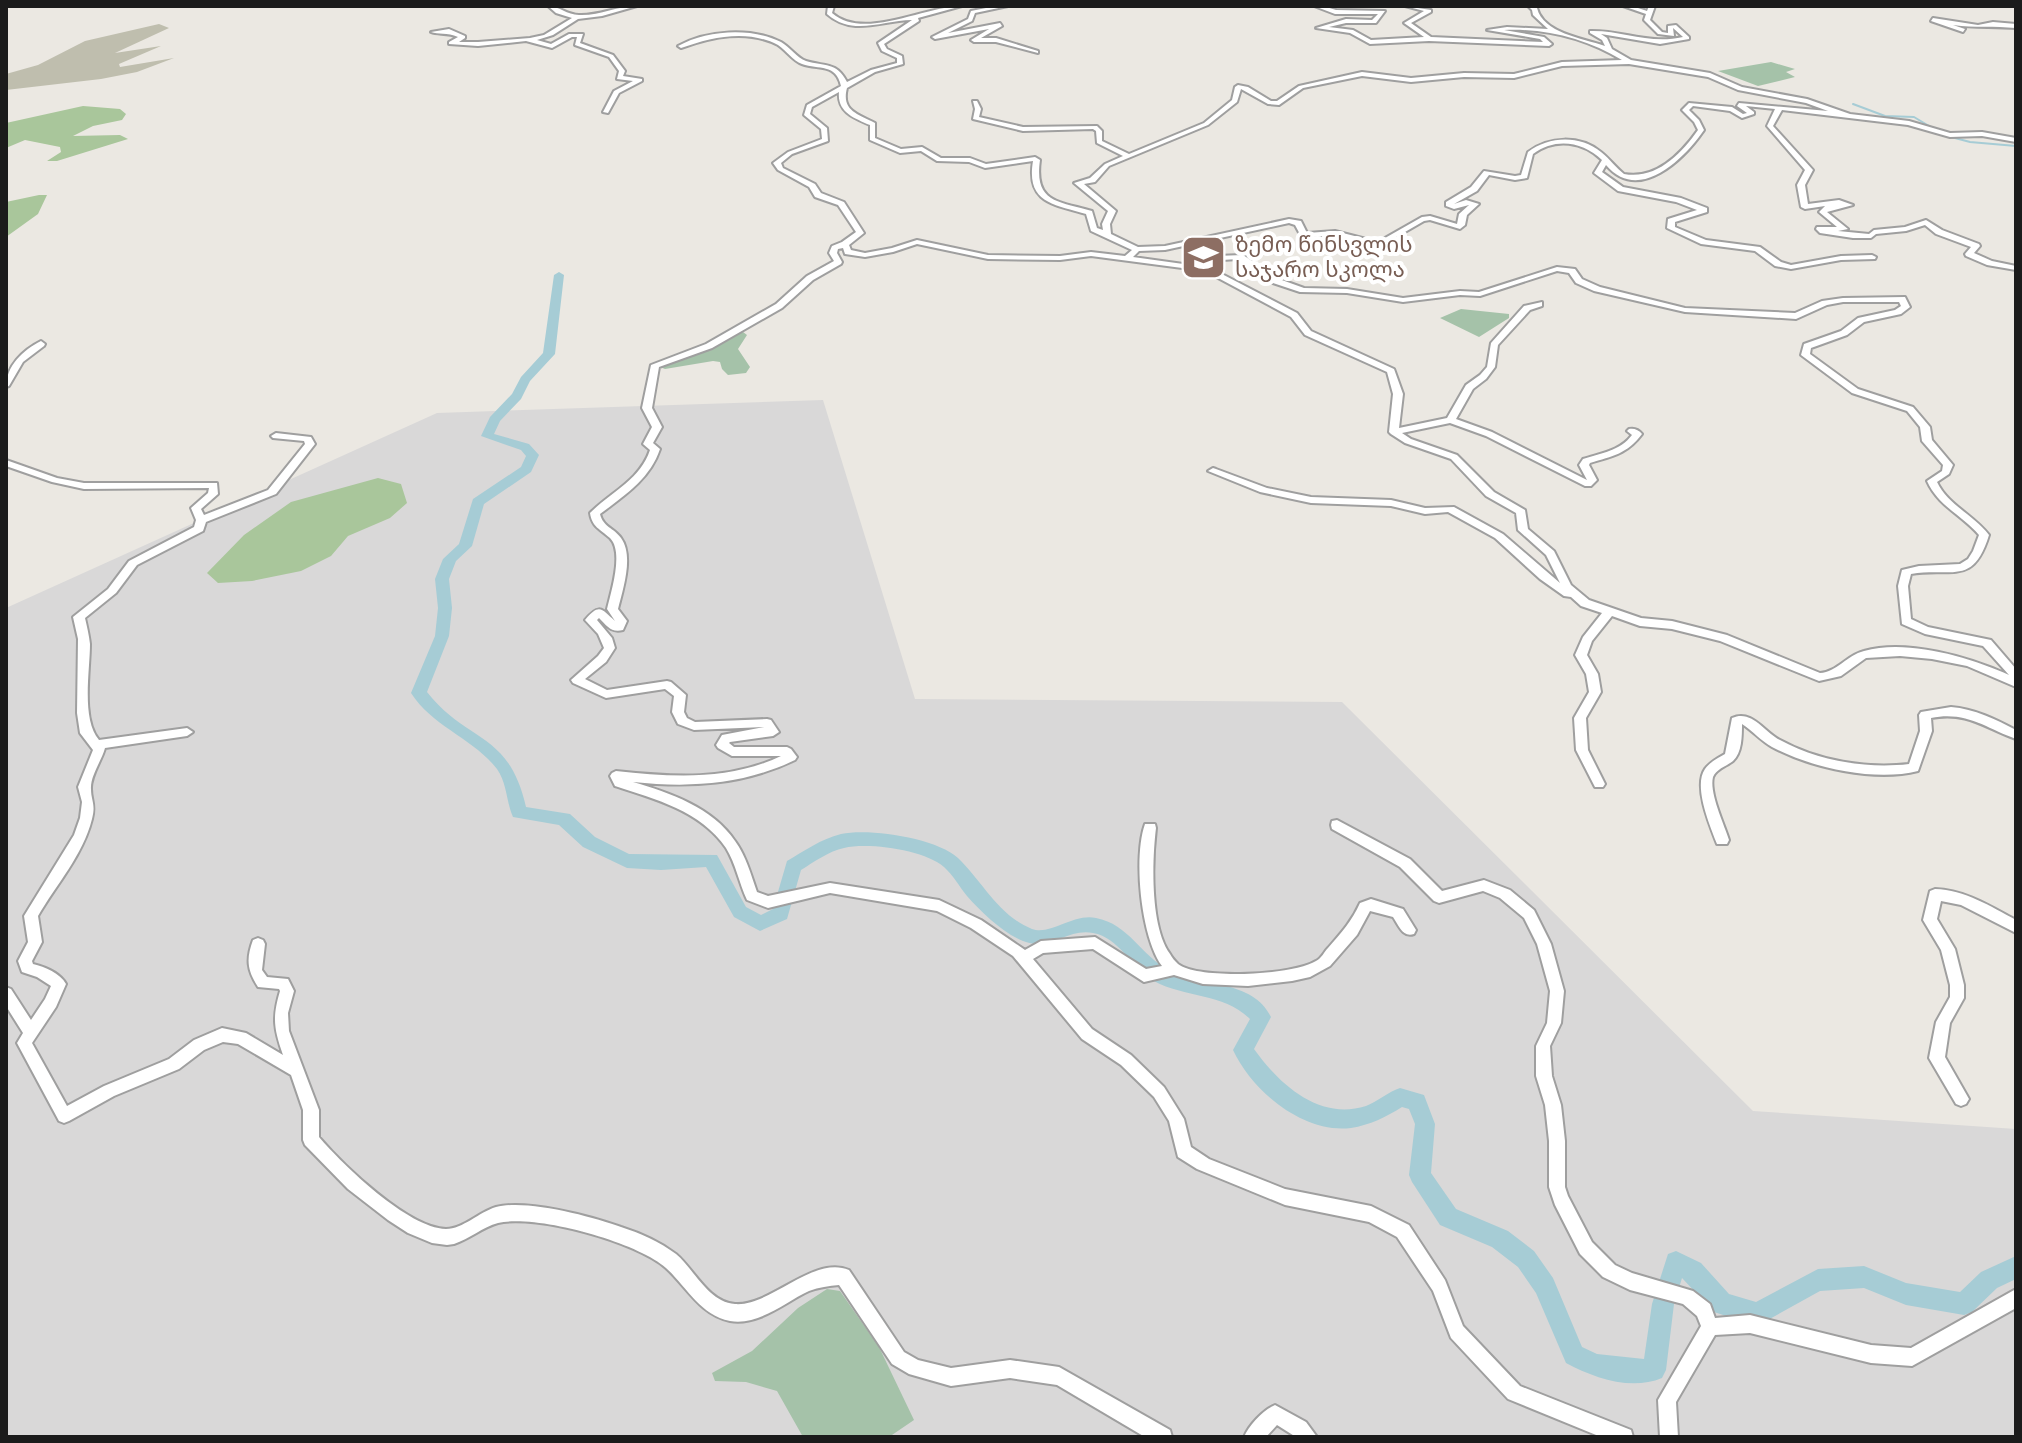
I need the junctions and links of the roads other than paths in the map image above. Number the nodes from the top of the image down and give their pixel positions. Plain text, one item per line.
1 (551, 6) edge
2 (634, 6) edge
3 (831, 6) edge
4 (959, 6) edge
5 (1005, 6) edge
6 (1317, 6) edge
7 (1408, 6) edge
8 (1531, 6) edge
9 (1626, 6) edge
10 (1650, 9) edge
11 (585, 16) junction
12 (913, 18) junction
13 (2016, 26) edge
14 (1551, 29) junction
15 (1963, 30) dead end
16 (434, 32) dead end
17 (526, 39) junction
18 (1430, 39) junction
19 (681, 46) dead end
20 (1609, 50) junction
21 (1036, 52) dead end
22 (1629, 62) junction
23 (1348, 66) dead end
24 (1464, 75) junction
25 (845, 84) junction
26 (975, 102) dead end
27 (1780, 107) junction
28 (606, 112) dead end
29 (1841, 114) junction
30 (2016, 140) edge
31 (1128, 156) junction
32 (1606, 160) junction
33 (1107, 235) junction
34 (845, 244) junction
35 (1137, 249) junction
36 (1872, 257) dead end
37 (1128, 258) junction
38 (2016, 268) edge
39 (1215, 271) junction
40 (1539, 304) dead end
41 (41, 344) dead end
42 (6, 384) edge
43 (1451, 420) junction
44 (1632, 431) dead end
45 (1394, 432) junction
46 (276, 436) dead end
47 (6, 463) edge
48 (1213, 471) dead end
49 (201, 520) junction
50 (1585, 603) junction
51 (1608, 613) junction
52 (2016, 676) edge
53 (2016, 683) edge
54 (187, 732) dead end
55 (2016, 735) edge
56 (95, 745) junction
57 (1599, 784) dead end
58 (1337, 825) dead end
59 (1150, 828) dead end
60 (1722, 840) dead end
61 (2016, 927) edge
62 (1409, 930) dead end
63 (258, 944) dead end
64 (1023, 958) junction
65 (1173, 969) junction
66 (6, 993) edge
67 (31, 1033) junction
68 (297, 1071) junction
69 (1961, 1099) dead end
70 (2016, 1298) edge
71 (1710, 1327) junction
72 (1163, 1437) edge
73 (1253, 1437) edge
74 (1308, 1437) edge
75 (1624, 1437) edge
76 (1669, 1437) edge

1 - 11 street
2 - 11 street
3 - 12 street
4 - 12 street
5 - 21 street
6 - 18 street
7 - 18 street
8 - 14 street
9 - 10 street
10 - 20 street
11 - 17 street
12 - 25 street
13 - 15 street
14 - 18 street
14 - 20 street
16 - 17 street
17 - 28 street
19 - 25 street
20 - 22 street
22 - 24 street
22 - 29 street
23 - 24 street
24 - 31 street
25 - 33 street
25 - 34 street
26 - 31 street
27 - 29 street
27 - 32 street
27 - 38 street
29 - 30 street
31 - 33 street
32 - 35 street
32 - 36 street
33 - 35 street
34 - 37 street
34 - 64 street
35 - 37 street
37 - 39 street
39 - 45 street
39 - 52 street
40 - 43 street
41 - 42 street
43 - 44 street
43 - 45 street
45 - 50 street
46 - 49 street
47 - 49 street
48 - 50 street
49 - 56 street
50 - 51 street
51 - 53 street
51 - 57 street
54 - 56 street
55 - 60 street
56 - 67 street
58 - 71 street
59 - 65 street
61 - 69 street
62 - 65 street
63 - 68 street
64 - 65 street
64 - 75 street
66 - 67 street
67 - 68 street
68 - 72 street
70 - 71 street
71 - 76 street
73 - 74 street

